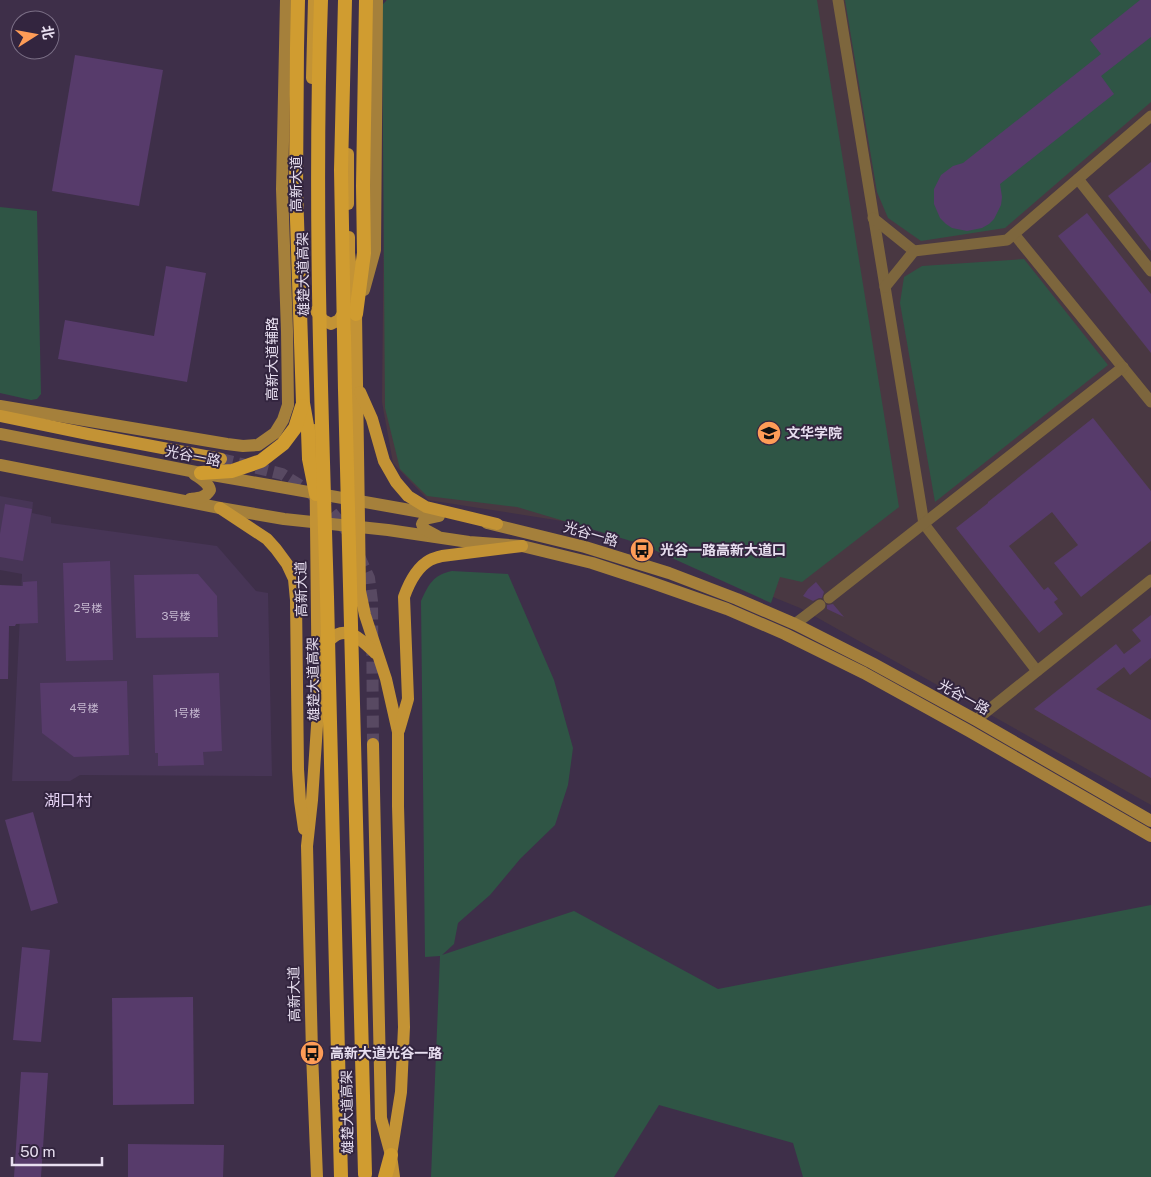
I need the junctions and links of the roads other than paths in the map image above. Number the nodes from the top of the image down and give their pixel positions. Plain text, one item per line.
1 (286, 0) edge
2 (298, 0) edge
3 (314, 0) edge
4 (321, 0) edge
5 (345, 0) edge
6 (351, 0) edge
7 (374, 0) edge
8 (838, 0) edge
9 (1150, 118) edge
10 (1078, 179) junction
11 (873, 218) junction
12 (1014, 234) junction
13 (914, 251) junction
14 (349, 253) junction
15 (1151, 271) edge
16 (885, 287) junction
17 (314, 306) junction
18 (356, 314) junction
19 (1122, 367) junction
20 (358, 386) junction
21 (1151, 402) edge
22 (303, 403) junction
23 (0, 406) edge
24 (0, 416) edge
25 (0, 434) edge
26 (221, 459) tunnel mouth
27 (0, 465) edge
28 (194, 472) junction
29 (316, 494) junction
30 (183, 500) junction
31 (359, 501) junction
32 (220, 508) junction
33 (441, 515) junction
34 (316, 522) junction
35 (497, 524) junction
36 (924, 524) junction
37 (359, 527) junction
38 (440, 538) junction
39 (522, 546) junction
40 (1151, 580) edge
41 (795, 624) junction
42 (379, 657) junction
43 (318, 664) junction
44 (1038, 671) junction
45 (976, 720) junction
46 (398, 732) junction
47 (373, 744) tunnel mouth
48 (1151, 821) edge
49 (1151, 836) edge
50 (307, 846) junction
51 (391, 1155) junction
52 (365, 1176) edge
53 (316, 1177) edge
54 (341, 1177) edge
55 (385, 1177) edge
56 (394, 1177) edge

1 - 23 main road, 高新大道辅路
2 - 22 highway
3 - 17 main road, 高新大道
4 - 54 highway, 雄楚大道高架, bridge
5 - 52 highway, 雄楚大道高架, bridge
6 - 14 main road
7 - 18 highway
7 - 18 main road
8 - 11 street
9 - 10 street
10 - 12 street
10 - 15 street
11 - 13 street
11 - 16 street
12 - 13 street
12 - 19 street
13 - 16 street
14 - 17 main road
14 - 18 main road
16 - 36 street
17 - 29 main road, 高新大道
18 - 20 main road
19 - 21 street
19 - 36 street
20 - 31 main road
20 - 35 main road
22 - 28 highway
22 - 29 highway
24 - 26 main road
25 - 28 main road, 光谷一路
27 - 30 main road, 光谷一路
28 - 29 main road, 光谷一路
28 - 30 main road
29 - 31 main road, 光谷一路
29 - 34 main road, 高新大道
30 - 32 main road, 光谷一路
31 - 33 main road, 光谷一路
31 - 37 main road
32 - 34 main road, 光谷一路
32 - 50 main road
33 - 35 main road, 光谷一路
33 - 38 main road
34 - 37 main road, 光谷一路
34 - 43 main road, 高新大道
35 - 41 main road, 光谷一路
36 - 41 street
36 - 44 street
37 - 38 main road, 光谷一路
37 - 42 main road
38 - 39 main road, 光谷一路
39 - 46 main road
39 - 49 main road, 光谷一路
40 - 44 street
41 - 45 main road, 光谷一路
42 - 43 main road
42 - 46 main road
43 - 50 main road, 高新大道
44 - 45 street
45 - 48 main road, 光谷一路
46 - 51 main road
47 - 51 main road
50 - 53 main road, 高新大道
51 - 55 highway
51 - 56 main road

